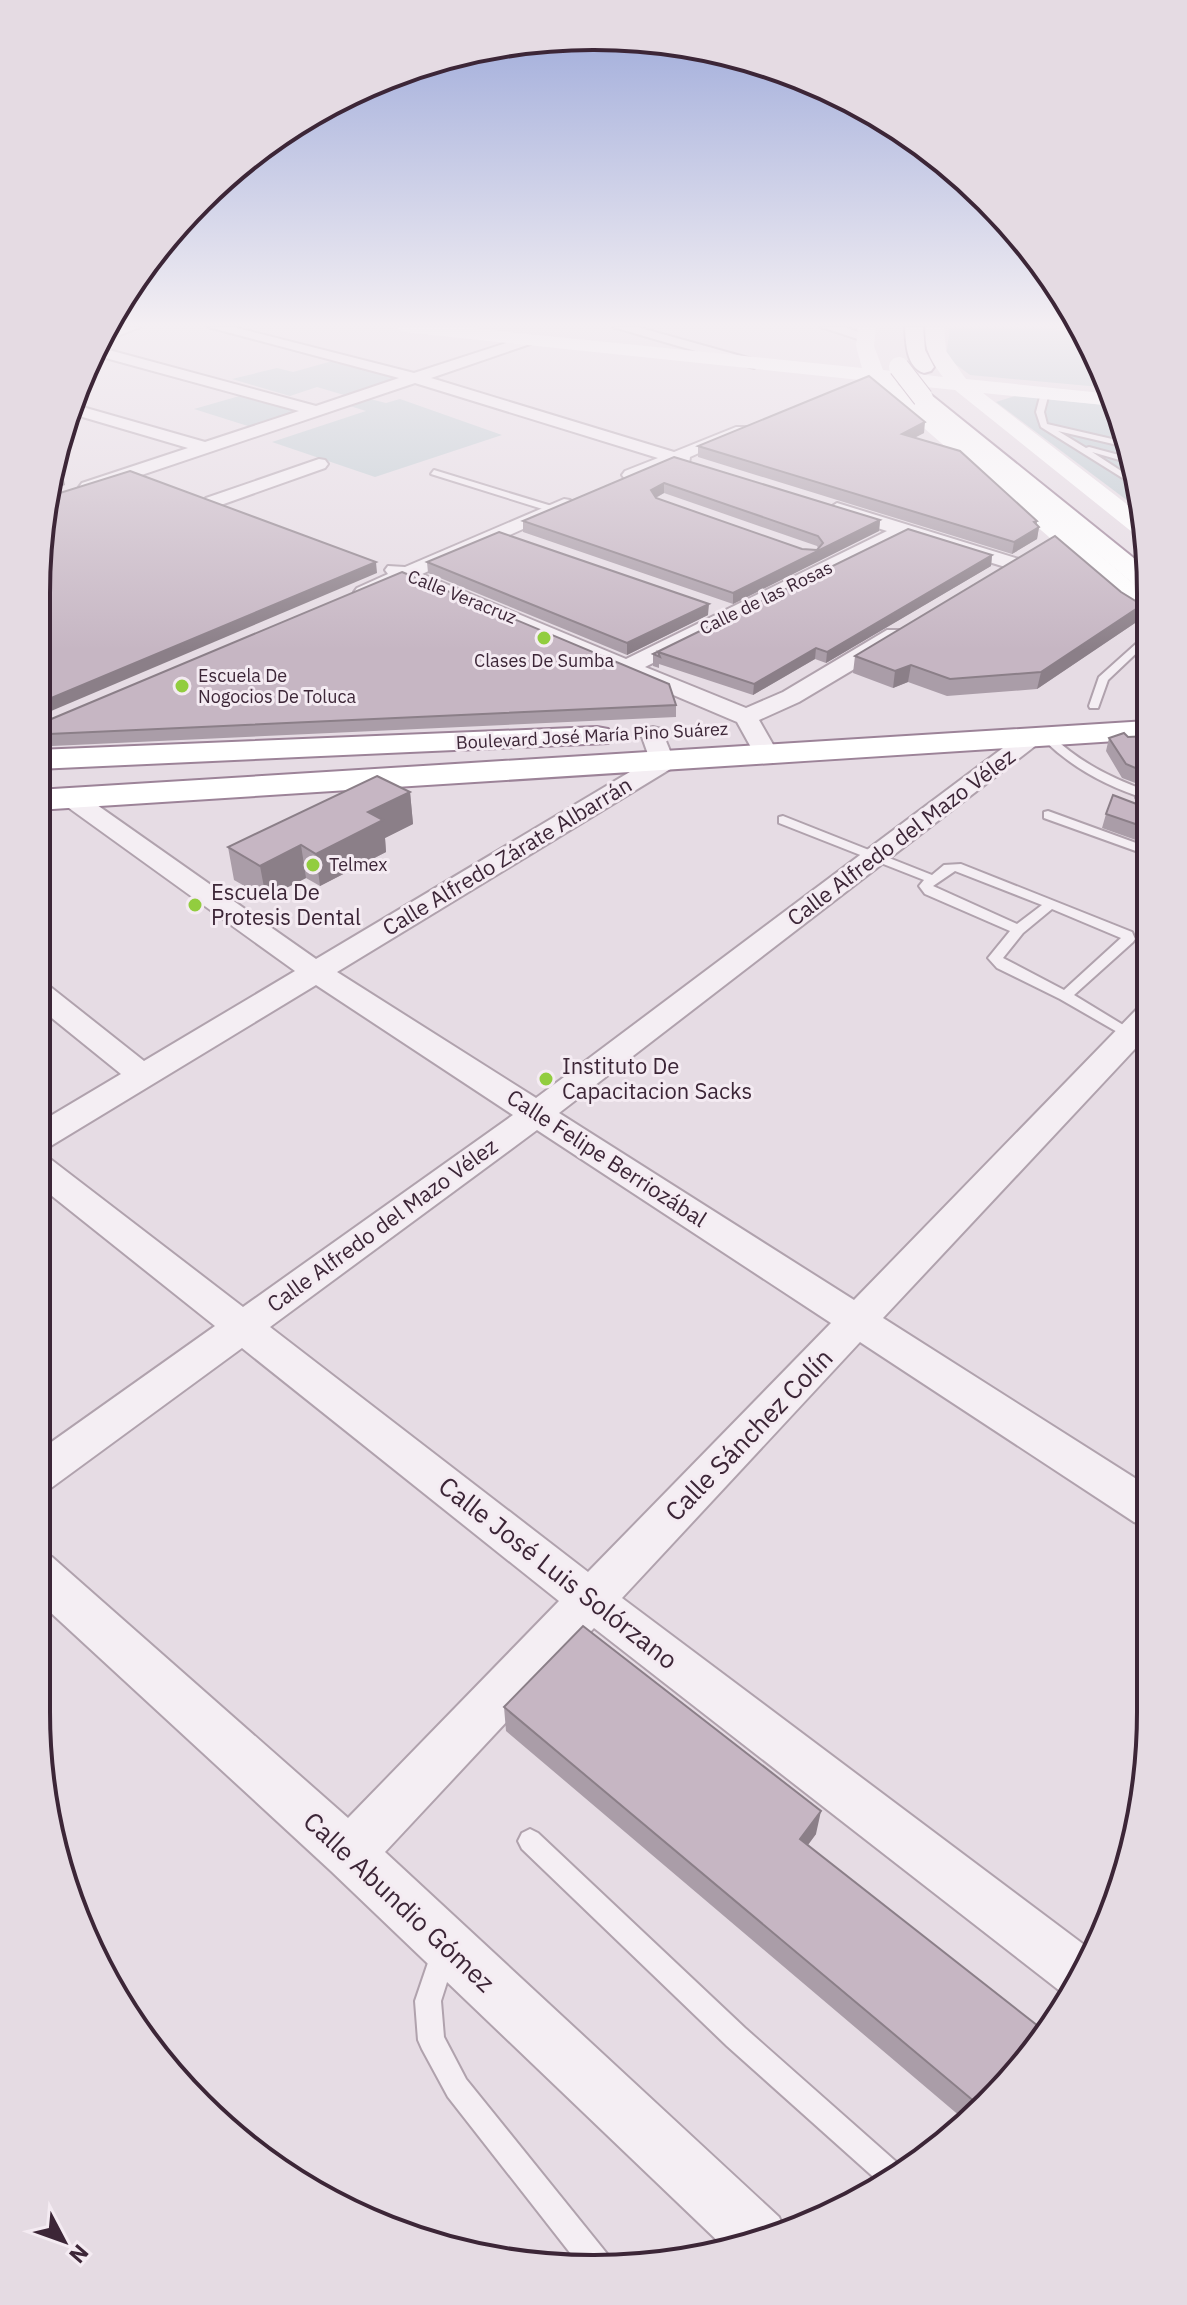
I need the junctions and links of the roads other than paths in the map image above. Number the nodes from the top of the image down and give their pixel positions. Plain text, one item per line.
1 (160, 435) edge
2 (246, 435) edge
3 (601, 435) edge
4 (729, 435) edge
5 (945, 435) edge
6 (968, 435) edge
7 (1006, 435) edge
8 (1020, 435) edge
9 (1057, 435) edge
10 (1083, 435) edge
11 (1115, 442) edge
12 (1070, 444) junction
13 (206, 448) junction
14 (674, 457) junction
15 (1119, 458) edge
16 (319, 464) dead end
17 (704, 467) edge
18 (1112, 470) junction
19 (132, 472) junction
20 (434, 472) dead end
21 (1123, 473) edge
22 (1124, 477) edge
23 (620, 480) edge
24 (158, 482) edge
25 (75, 492) edge
26 (579, 498) edge
27 (822, 505) edge
28 (552, 509) junction
29 (1130, 511) edge
30 (241, 513) edge
31 (903, 530) junction
32 (498, 532) junction
33 (1063, 535) junction
34 (527, 543) edge
35 (1135, 546) edge
36 (376, 563) edge
37 (1015, 564) junction
38 (1136, 573) edge
39 (406, 574) junction
40 (988, 580) edge
41 (349, 598) edge
42 (1137, 599) edge
43 (705, 604) edge
44 (734, 614) junction
45 (909, 627) edge
46 (1137, 647) edge
47 (629, 666) junction
48 (1137, 703) edge
49 (1094, 706) junction
50 (1137, 731) edge
51 (756, 733) junction
52 (1039, 737) junction
53 (658, 748) junction
54 (50, 760) edge
55 (1137, 791) edge
56 (71, 798) junction
57 (50, 799) edge
58 (1048, 815) dead end
59 (783, 820) dead end
60 (1137, 847) edge
61 (875, 856) junction
62 (932, 879) junction
63 (1051, 904) junction
64 (1018, 930) junction
65 (313, 970) junction
66 (1065, 996) junction
67 (50, 1001) edge
68 (1137, 1024) edge
69 (1137, 1027) edge
70 (144, 1077) junction
71 (538, 1113) junction
72 (50, 1131) edge
73 (50, 1176) edge
74 (859, 1320) junction
75 (240, 1326) junction
76 (50, 1466) edge
77 (1137, 1501) edge
78 (50, 1584) edge
79 (591, 1600) junction
80 (530, 1841) dead end
81 (349, 1853) junction
82 (446, 1945) junction
83 (1072, 1968) edge
84 (885, 2169) edge
85 (751, 2231) edge
86 (590, 2255) edge

1 - 13 street
2 - 13 street
3 - 14 street
4 - 14 street
5 - 33 main road
6 - 38 main road, bridge
7 - 35 main road
8 - 29 main road
9 - 12 lane
10 - 11 lane
12 - 15 lane
12 - 18 lane
13 - 19 street
14 - 17 street
14 - 23 street
16 - 30 street
18 - 21 lane
18 - 22 lane
19 - 24 street
19 - 25 street
20 - 28 lane
26 - 28 street
27 - 31 street
28 - 32 street
31 - 37 street
31 - 44 street, Calle de las Rosas
32 - 34 street
32 - 39 street
33 - 37 street
33 - 42 main road
36 - 39 street, Calle Veracruz
37 - 40 street
39 - 41 street
39 - 47 street, Calle Veracruz
43 - 44 street
44 - 47 street, Calle de las Rosas
45 - 51 street
46 - 49 lane
47 - 51 street, Calle Veracruz
48 - 49 main road, Boulevard José María Pino Suárez
49 - 51 main road, Boulevard José María Pino Suárez
50 - 52 main road
51 - 52 main road
51 - 53 main road, Boulevard José María Pino Suárez
52 - 55 lane
52 - 61 street, Calle Alfredo del Mazo Vélez
53 - 54 main road, Boulevard José María Pino Suárez
53 - 56 main road, Boulevard José María Pino Suárez
53 - 65 street, Calle Alfredo Zárate Albarrán
56 - 57 main road, Boulevard José María Pino Suárez
56 - 65 street, Calle Felipe Berriozábal
58 - 60 lane
59 - 61 lane
61 - 62 lane
61 - 71 street, Calle Alfredo del Mazo Vélez
62 - 63 lane
62 - 64 lane
63 - 64 lane
63 - 66 lane
64 - 66 lane
65 - 70 street, Calle Alfredo Zárate Albarrán
65 - 71 street, Calle Felipe Berriozábal
66 - 68 lane
67 - 70 street
69 - 74 street, Calle Sánchez Colín
70 - 72 street, Calle Alfredo Zárate Albarrán
71 - 74 street, Calle Felipe Berriozábal
71 - 75 street, Calle Alfredo del Mazo Vélez
73 - 75 street, Calle José Luis Solórzano
74 - 77 street, Calle Felipe Berriozábal
74 - 79 street, Calle Sánchez Colín
75 - 76 street, Calle Alfredo del Mazo Vélez
75 - 79 street, Calle José Luis Solórzano
78 - 81 street, Calle Abundio Gómez
79 - 81 street, Calle Sánchez Colín
79 - 83 street, Calle José Luis Solórzano
80 - 84 lane
81 - 82 street, Calle Abundio Gómez
82 - 85 street, Calle Abundio Gómez
82 - 86 lane

